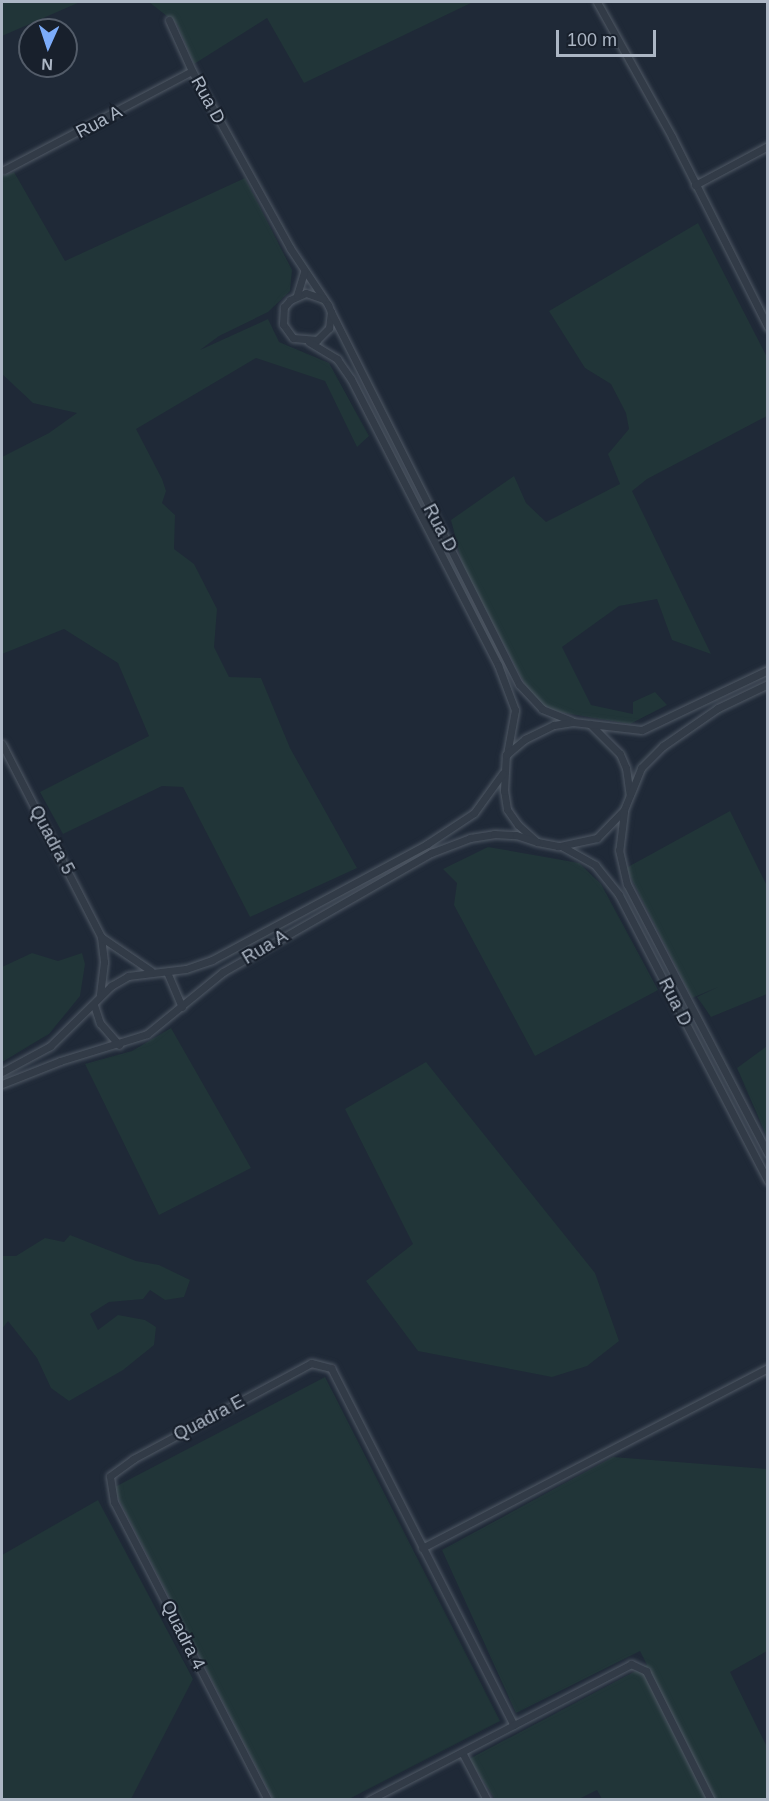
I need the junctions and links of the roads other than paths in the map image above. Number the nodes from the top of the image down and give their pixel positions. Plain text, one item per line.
1 (597, 2) edge
2 (169, 20) dead end
3 (192, 71) junction
4 (768, 146) edge
5 (4, 170) dead end
6 (695, 185) junction
7 (304, 272) junction
8 (297, 295) junction
9 (323, 299) junction
10 (331, 312) junction
11 (768, 327) edge
12 (309, 342) junction
13 (420, 491) junction
14 (412, 497) junction
15 (768, 670) edge
16 (768, 684) edge
17 (573, 722) junction
18 (590, 724) junction
19 (2, 744) edge
20 (506, 755) junction
21 (503, 772) junction
22 (630, 795) junction
23 (624, 810) junction
24 (537, 842) junction
25 (558, 846) junction
26 (366, 876) junction
27 (372, 885) junction
28 (101, 938) junction
29 (152, 972) junction
30 (167, 972) junction
31 (100, 997) junction
32 (94, 1005) junction
33 (182, 1007) junction
34 (119, 1045) junction
35 (2, 1072) edge
36 (2, 1084) edge
37 (736, 1095) junction
38 (726, 1101) junction
39 (768, 1154) edge
40 (768, 1181) edge
41 (768, 1368) edge
42 (116, 1470) joint
43 (422, 1548) junction
44 (514, 1725) junction
45 (463, 1754) junction
46 (268, 1800) edge
47 (369, 1800) edge
48 (487, 1800) edge
49 (711, 1800) edge

1 - 6 street
2 - 3 street, Rua D
3 - 5 street, Rua A
3 - 7 street, Rua D
4 - 6 street
6 - 11 street
7 - 8 street
7 - 9 street, Rua D
8 - 9 street
8 - 12 street
9 - 10 street
10 - 12 street
10 - 13 street, Rua D
12 - 14 street, Rua D
13 - 14 street
13 - 17 street, Rua D
14 - 20 street, Rua D
15 - 18 street
16 - 22 street
17 - 18 street
17 - 20 street
18 - 22 street
19 - 28 street, Quadra 5
20 - 21 street
21 - 24 street
21 - 26 street, Rua A
22 - 23 street
23 - 25 street
23 - 37 street, Rua D
24 - 25 street
24 - 27 street, Rua A
25 - 38 street, Rua D
26 - 27 street
26 - 30 street, Rua A
27 - 33 street, Rua A
28 - 29 street, Quadra 5
28 - 31 street, Quadra 5
29 - 30 street, Rua A
29 - 31 street, Rua A
30 - 33 street
31 - 32 street, Rua A
32 - 34 street
32 - 35 street, Rua A
33 - 34 street, Rua A
34 - 36 street, Rua A
37 - 38 street
37 - 39 street, Rua D
38 - 40 street, Rua D
41 - 43 street
42 - 43 street, Quadra E
42 - 46 street, Quadra 4
43 - 44 street
44 - 45 street
44 - 49 street
45 - 47 street
45 - 48 street

